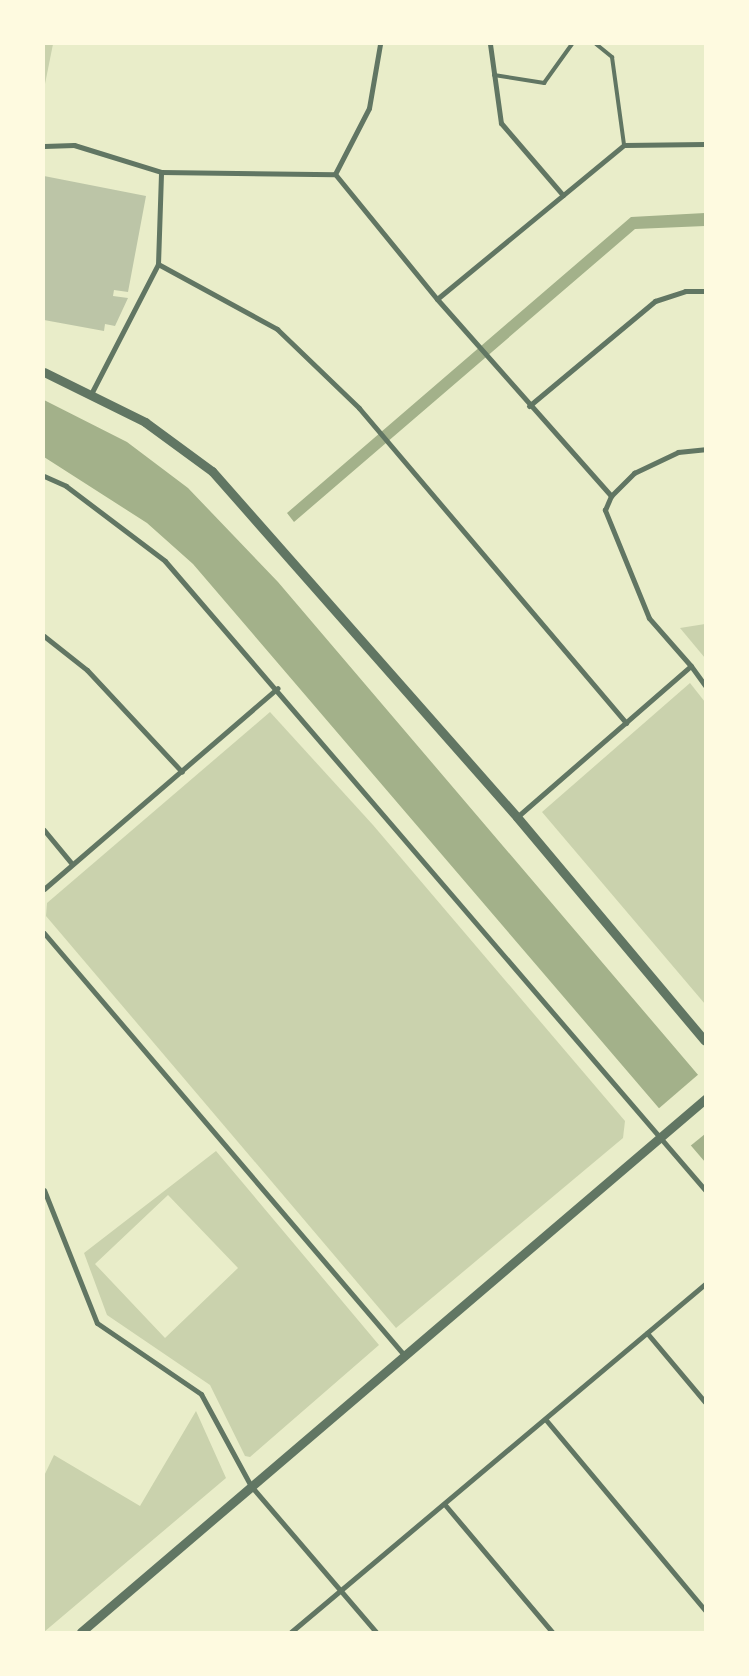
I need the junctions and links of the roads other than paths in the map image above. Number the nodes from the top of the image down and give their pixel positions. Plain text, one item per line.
1 (380, 44) edge
2 (490, 44) edge
3 (572, 44) edge
4 (596, 44) edge
5 (494, 75) junction
6 (705, 144) edge
7 (624, 145) junction
8 (44, 146) edge
9 (161, 172) junction
10 (335, 174) junction
11 (562, 195) junction
12 (158, 264) junction
13 (705, 291) edge
14 (437, 299) junction
15 (44, 372) edge
16 (92, 392) junction
17 (529, 406) junction
18 (705, 449) edge
19 (44, 476) edge
20 (611, 496) junction
21 (44, 636) edge
22 (691, 666) junction
23 (705, 685) edge
24 (278, 688) junction
25 (626, 723) junction
26 (182, 772) junction
27 (517, 817) junction
28 (44, 830) edge
29 (72, 864) junction
30 (44, 889) edge
31 (44, 932) edge
32 (705, 1041) edge
33 (705, 1099) edge
34 (660, 1138) junction
35 (44, 1190) edge
36 (705, 1190) edge
37 (705, 1284) edge
38 (647, 1333) junction
39 (404, 1355) junction
40 (705, 1402) edge
41 (546, 1420) junction
42 (251, 1486) junction
43 (446, 1506) junction
44 (340, 1590) junction
45 (705, 1610) edge
46 (81, 1632) edge
47 (291, 1632) edge
48 (376, 1632) edge
49 (552, 1632) edge

1 - 10 street
2 - 5 street
3 - 5 lane
4 - 7 lane
5 - 11 street
6 - 7 street
7 - 11 street
8 - 9 street
9 - 10 street
9 - 12 street
10 - 14 street
11 - 14 street
12 - 16 street
12 - 25 street
13 - 17 street
14 - 17 street
15 - 16 street
16 - 27 street
17 - 20 street
18 - 20 street
19 - 24 street
20 - 22 street
21 - 26 street
22 - 23 street
22 - 25 street
24 - 26 street
24 - 34 street
25 - 27 street
26 - 29 street
27 - 32 street
28 - 29 street
29 - 30 street
31 - 39 street
33 - 34 street
34 - 36 street
34 - 39 street
35 - 42 street
37 - 38 street
38 - 40 street
38 - 41 street
39 - 42 street
41 - 43 street
41 - 45 street
42 - 44 street
42 - 46 street
43 - 44 street
43 - 49 street
44 - 47 street
44 - 48 street

